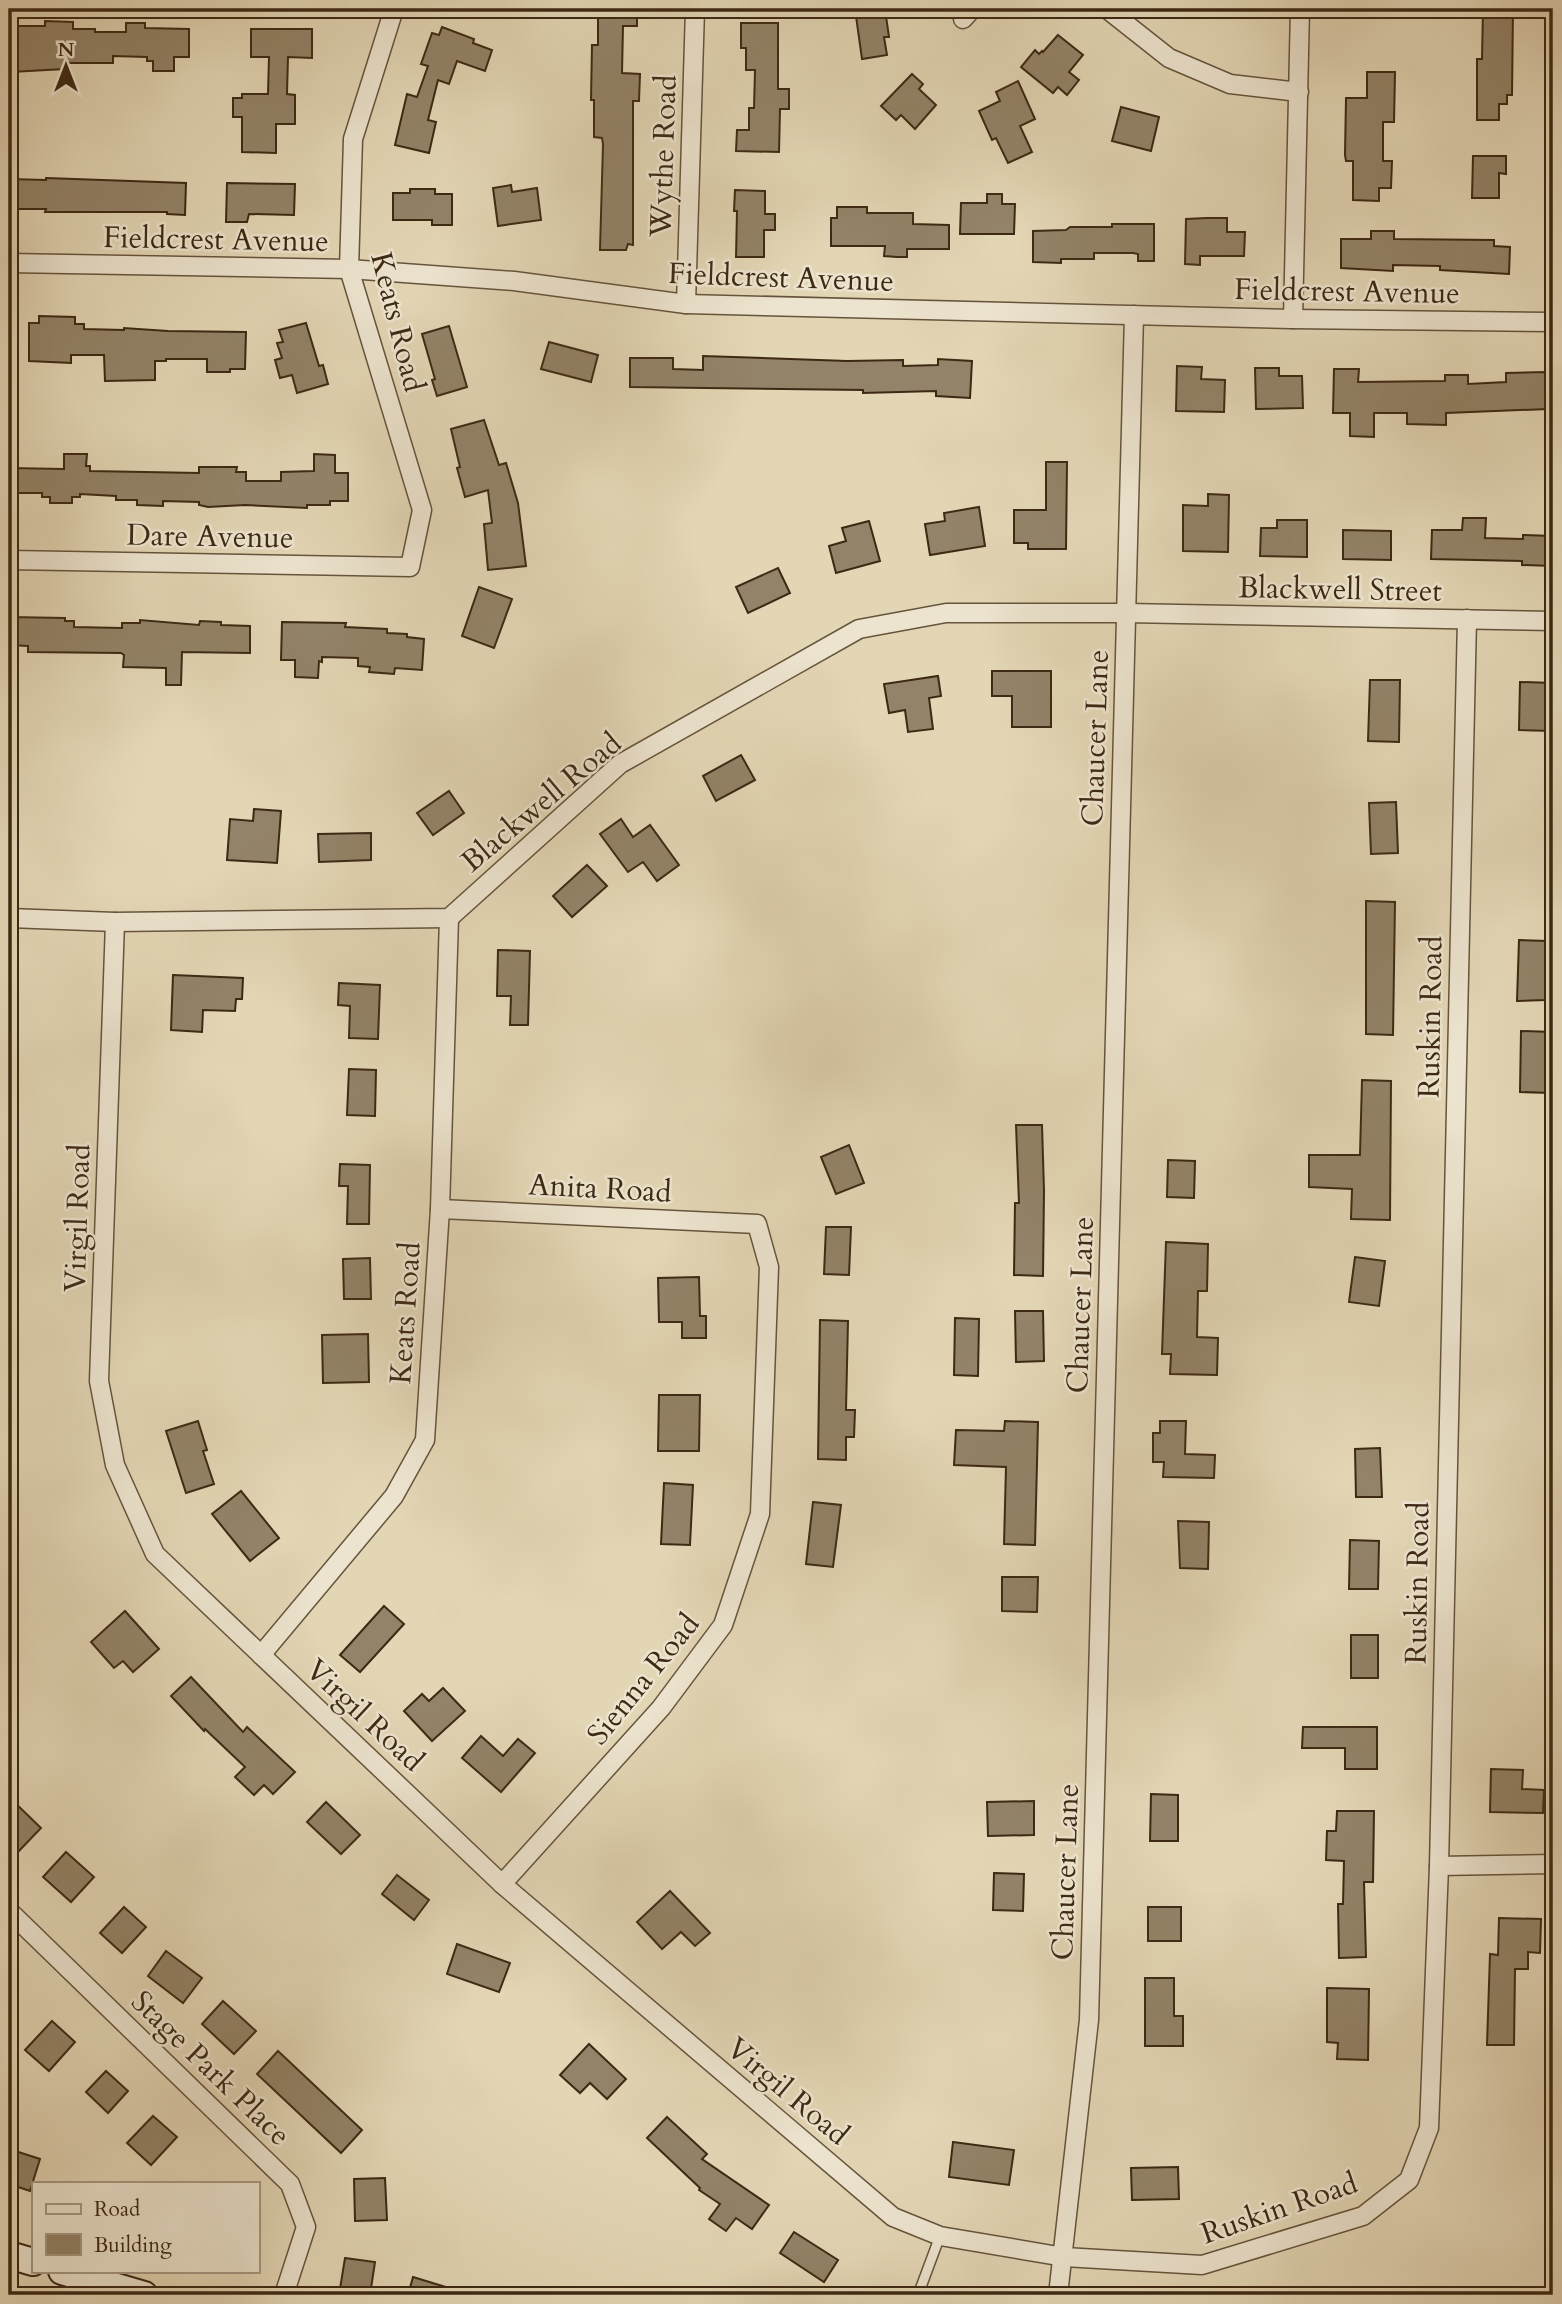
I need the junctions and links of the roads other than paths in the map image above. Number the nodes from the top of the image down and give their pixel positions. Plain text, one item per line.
1 (394, 9) edge
2 (695, 9) edge
3 (1107, 9) edge
4 (1300, 9) edge
5 (1299, 92) junction
6 (9, 263) edge
7 (349, 269) junction
8 (686, 304) junction
9 (1134, 315) junction
10 (1293, 318) junction
11 (1553, 321) edge
12 (9, 560) edge
13 (410, 567) joint
14 (1126, 613) junction
15 (1467, 619) junction
16 (1553, 621) edge
17 (9, 918) edge
18 (449, 918) junction
19 (115, 922) junction
20 (440, 1209) junction
21 (757, 1224) joint
22 (261, 1655) junction
23 (1553, 1864) edge
24 (1439, 1866) junction
25 (502, 1884) junction
26 (9, 1911) edge
27 (940, 2236) junction
28 (9, 2255) edge
29 (1064, 2257) junction
30 (32, 2262) edge
31 (65, 2272) edge
32 (144, 2295) edge
33 (284, 2295) edge
34 (918, 2295) edge
35 (1059, 2295) edge

1 - 7 street, Keats Road
2 - 8 street, Wythe Road
3 - 5 street
4 - 5 street
5 - 10 street
6 - 7 street, Fieldcrest Avenue
7 - 8 street, Fieldcrest Avenue
7 - 13 street, Keats Road
8 - 9 street, Fieldcrest Avenue
9 - 10 street, Fieldcrest Avenue
9 - 14 street, Chaucer Lane
10 - 11 street, Fieldcrest Avenue
12 - 13 street, Dare Avenue
14 - 15 street, Blackwell Street
14 - 18 street, Blackwell Road
14 - 29 street, Chaucer Lane
15 - 16 street, Blackwell Street
15 - 24 street, Ruskin Road
17 - 19 street
18 - 19 street
18 - 20 street, Keats Road
19 - 22 street, Virgil Road
20 - 21 street, Anita Road
20 - 22 street, Keats Road
21 - 25 street, Sienna Road
22 - 25 street, Virgil Road
23 - 24 street
24 - 29 street, Ruskin Road
25 - 27 street, Virgil Road
26 - 33 street, Stage Park Place
27 - 29 street, Virgil Road
27 - 34 lane
28 - 30 main road
29 - 35 street, Chaucer Lane
31 - 32 main road

